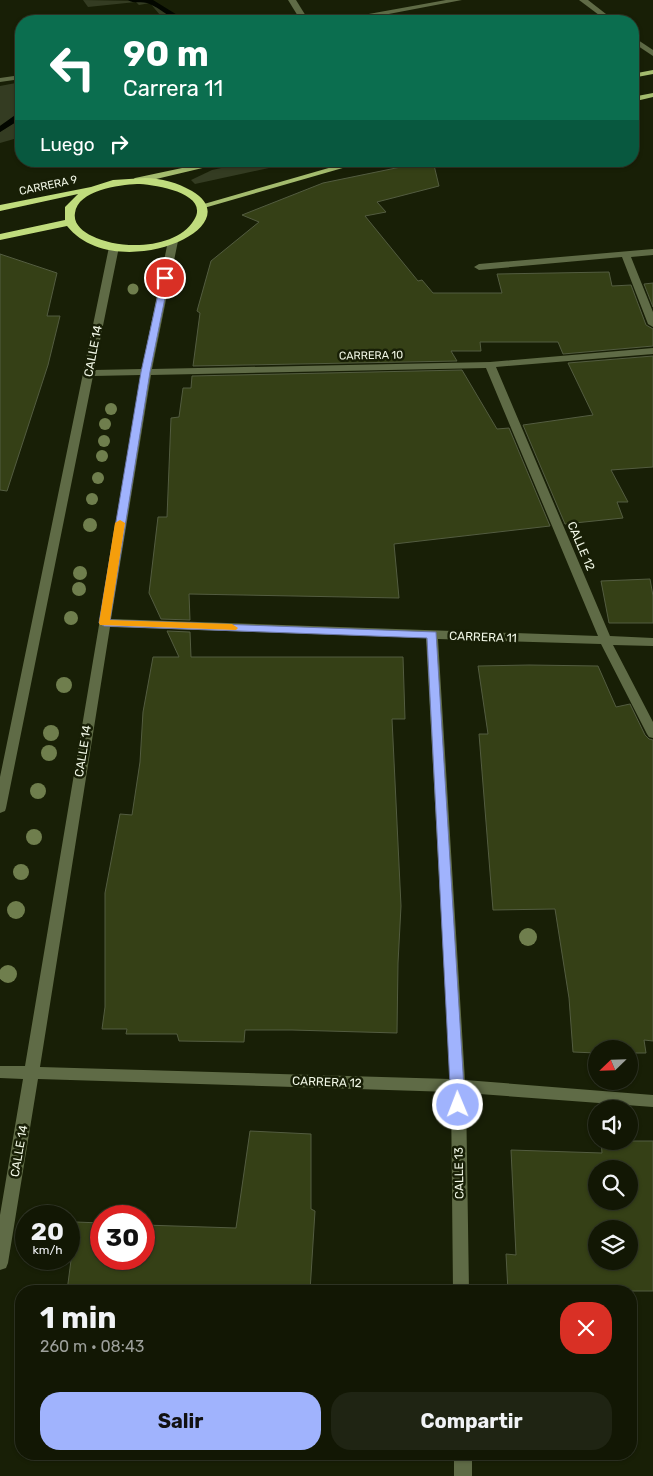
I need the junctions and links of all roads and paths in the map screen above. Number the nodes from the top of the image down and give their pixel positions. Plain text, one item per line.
1 (292, 0) edge
2 (458, 0) edge
3 (583, 0) edge
4 (301, 15) edge
5 (374, 15) edge
6 (603, 15) edge
7 (639, 43) edge
8 (653, 54) edge
9 (653, 72) edge
10 (639, 75) edge
11 (15, 77) edge
12 (0, 80) edge
13 (653, 95) edge
14 (639, 98) edge
15 (200, 167) edge
16 (341, 167) edge
17 (135, 181) junction
18 (102, 186) junction
19 (201, 206) junction
20 (0, 208) edge
21 (70, 222) junction
22 (0, 237) edge
23 (173, 241) junction
24 (114, 247) junction
25 (653, 252) edge
26 (626, 255) junction
27 (479, 267) dead end
28 (653, 324) edge
29 (653, 351) edge
30 (490, 365) junction
31 (146, 372) junction
32 (89, 373) junction
33 (104, 623) junction
34 (432, 635) junction
35 (606, 642) junction
36 (653, 642) edge
37 (653, 734) edge
38 (1, 799) edge
39 (0, 1072) edge
40 (32, 1073) junction
41 (458, 1086) junction
42 (653, 1101) edge
43 (0, 1263) edge
44 (461, 1285) edge
45 (463, 1460) edge
46 (463, 1476) edge

1 - 4 street
2 - 5 street
3 - 6 street
7 - 8 street
9 - 10 main road
11 - 12 street
13 - 14 main road
15 - 17 main road
16 - 19 main road
17 - 18 highway
17 - 19 highway
18 - 20 highway, CARRERA 9
18 - 21 highway
19 - 23 highway
21 - 22 highway
21 - 24 highway
23 - 24 highway
23 - 31 street, CALLE 14
24 - 32 street, CALLE 14
25 - 26 street
26 - 27 street
26 - 28 street
29 - 30 street, CARRERA 10
30 - 31 street, CARRERA 10
30 - 35 street, CALLE 12
31 - 32 street, CARRERA 10
31 - 33 street, CALLE 14
32 - 38 street, CALLE 14
33 - 34 street, CARRERA 11
33 - 40 street, CALLE 14
34 - 35 street, CARRERA 11
34 - 41 street, CALLE 13
35 - 36 street, CARRERA 11
35 - 37 street, CALLE 12
39 - 40 street, CARRERA 12
40 - 41 street, CARRERA 12
40 - 43 street, CALLE 14
41 - 42 street, CARRERA 12
41 - 44 street, CALLE 13
45 - 46 street

